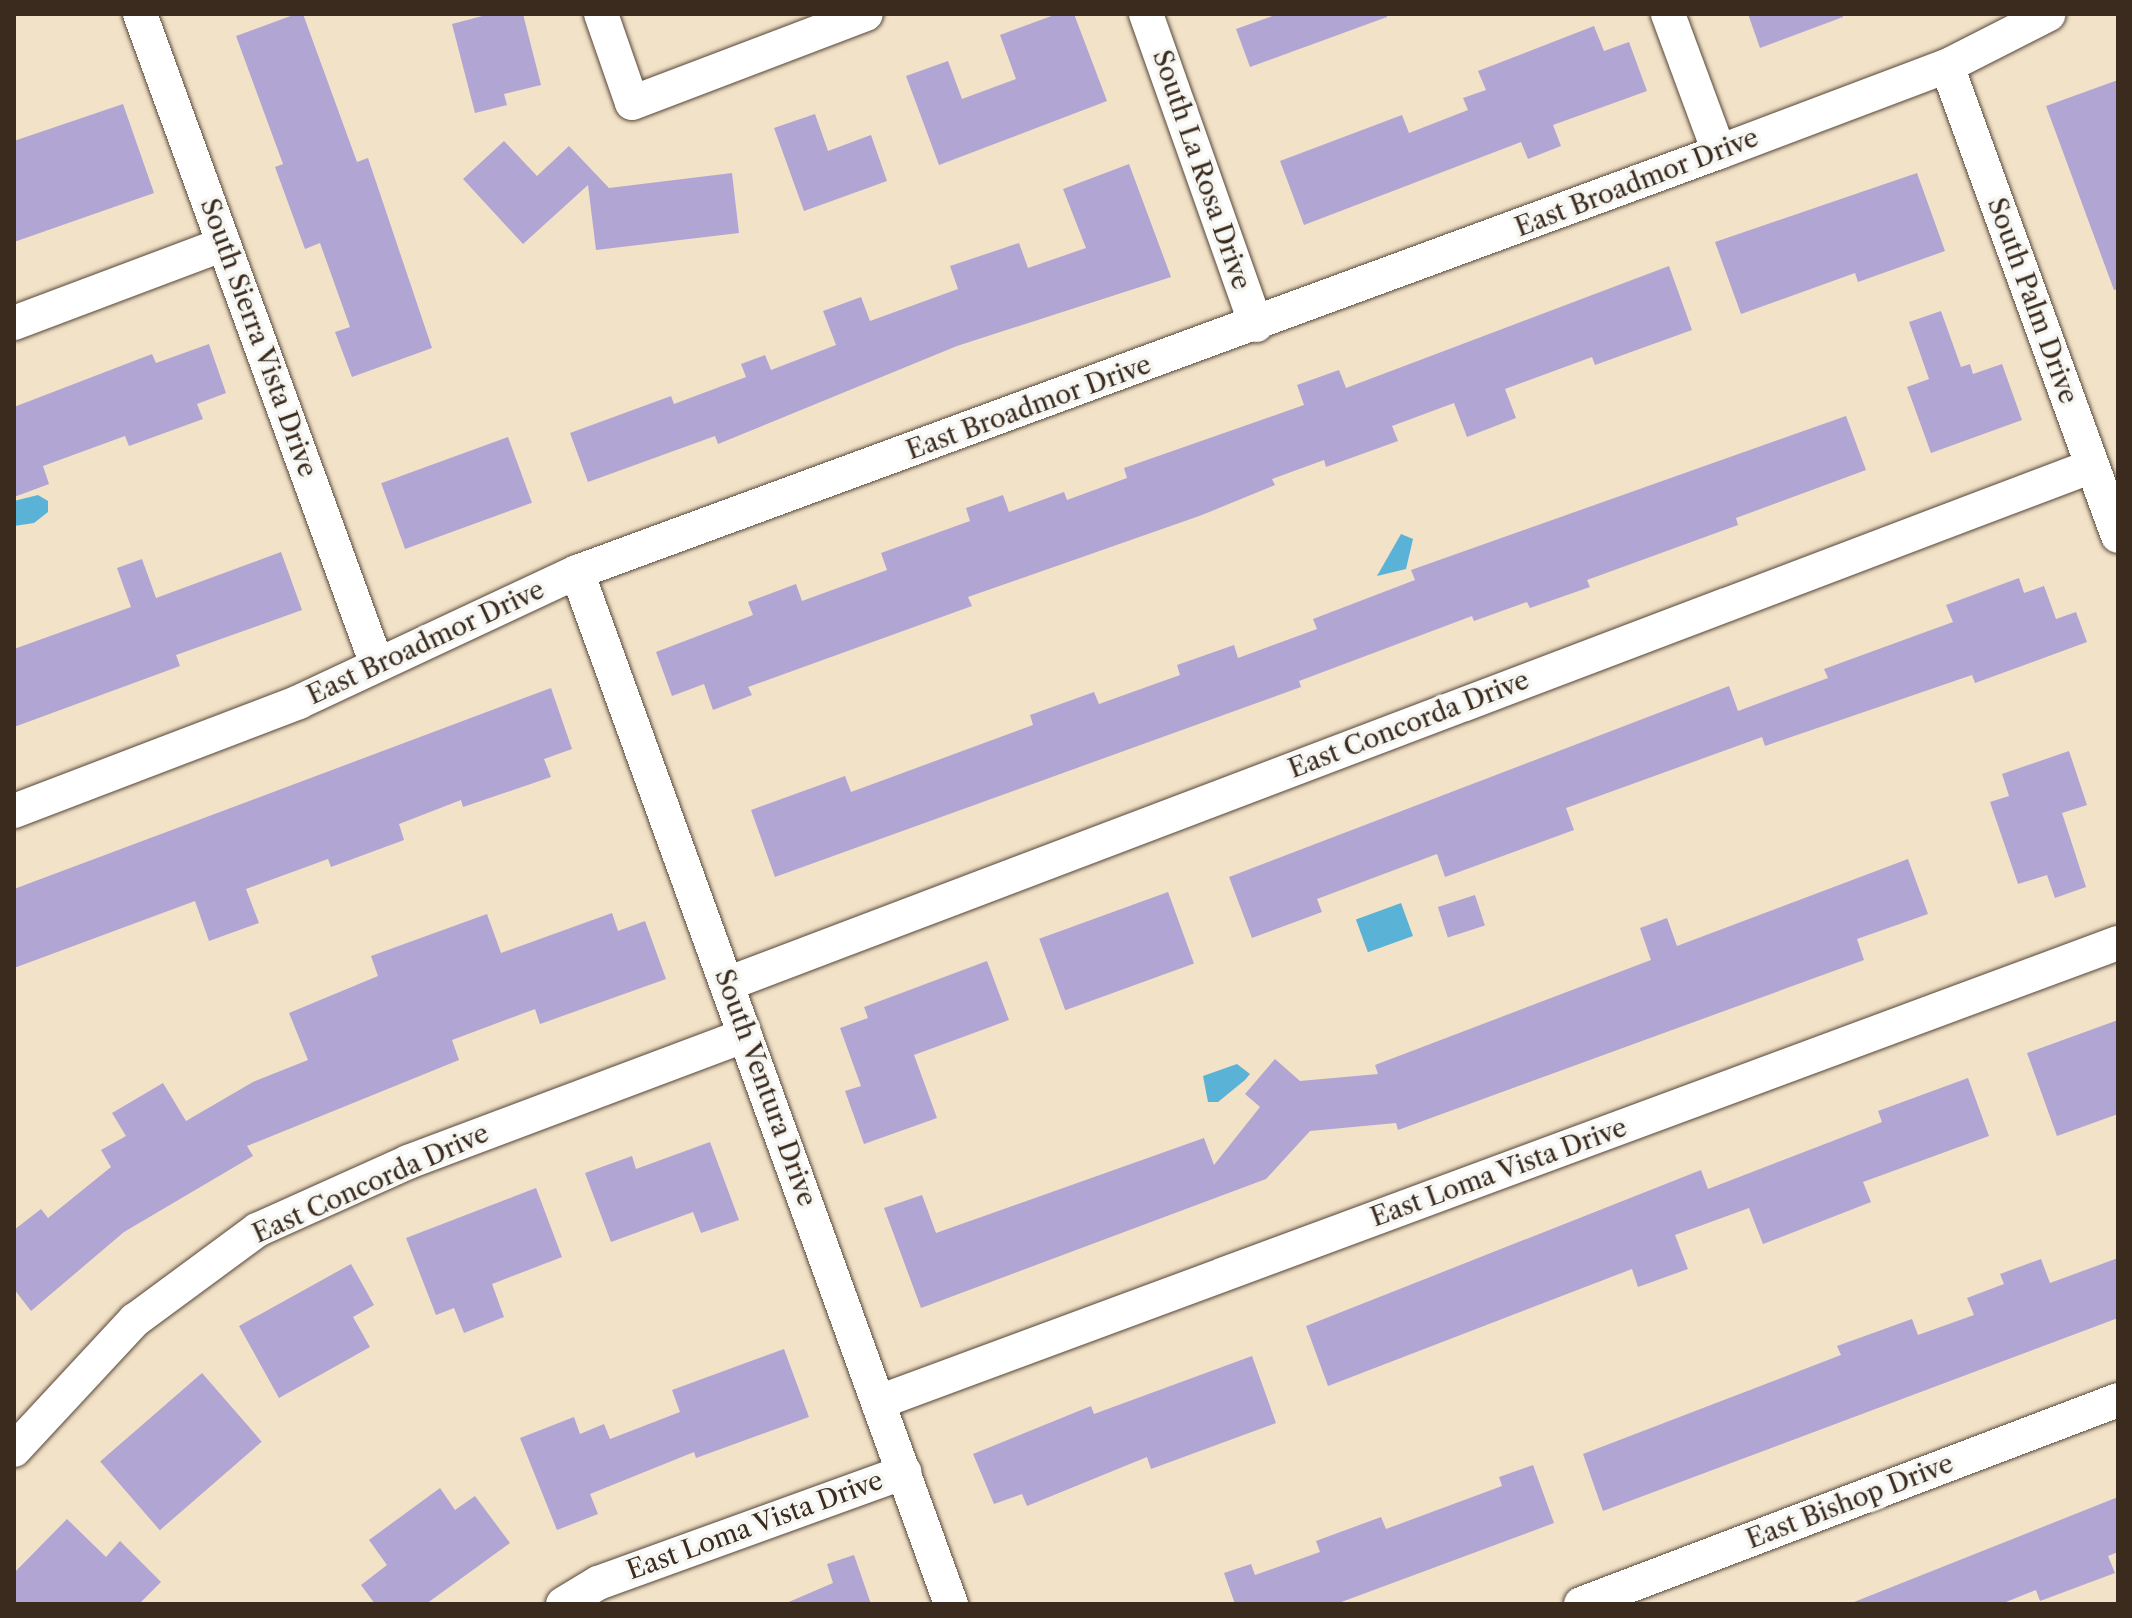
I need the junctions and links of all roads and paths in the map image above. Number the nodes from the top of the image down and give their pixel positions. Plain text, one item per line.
1 (140, 14) edge
2 (601, 14) edge
3 (866, 14) edge
4 (1146, 14) edge
5 (1668, 14) edge
6 (2049, 14) edge
7 (1947, 66) junction
8 (1719, 152) junction
9 (224, 244) junction
10 (14, 323) edge
11 (1256, 325) junction
12 (2092, 466) junction
13 (2118, 536) edge
14 (577, 572) junction
15 (376, 662) junction
16 (14, 811) edge
17 (2118, 943) edge
18 (727, 984) junction
19 (745, 1035) junction
20 (2118, 1400) edge
21 (879, 1402) junction
22 (14, 1450) edge
23 (904, 1472) junction
24 (563, 1604) edge
25 (951, 1604) edge
26 (1581, 1604) edge

1 - 9 street, South Sierra Vista Drive
2 - 3 street
4 - 11 street, South La Rosa Drive
5 - 8 street
6 - 7 street, East Broadmor Drive
7 - 8 street, East Broadmor Drive
7 - 12 street, South Palm Drive
8 - 11 street, East Broadmor Drive
9 - 10 street
9 - 15 street, South Sierra Vista Drive
11 - 14 street, East Broadmor Drive
12 - 13 street, South Palm Drive
12 - 18 street, East Concorda Drive
14 - 15 street, East Broadmor Drive
14 - 18 street, South Ventura Drive
15 - 16 street, East Broadmor Drive
17 - 21 street, East Loma Vista Drive
18 - 19 street, South Ventura Drive
19 - 21 street, South Ventura Drive
19 - 22 street, East Concorda Drive
20 - 26 street, East Bishop Drive
21 - 23 street, South Ventura Drive
23 - 24 street, East Loma Vista Drive
23 - 25 street, South Ventura Drive

